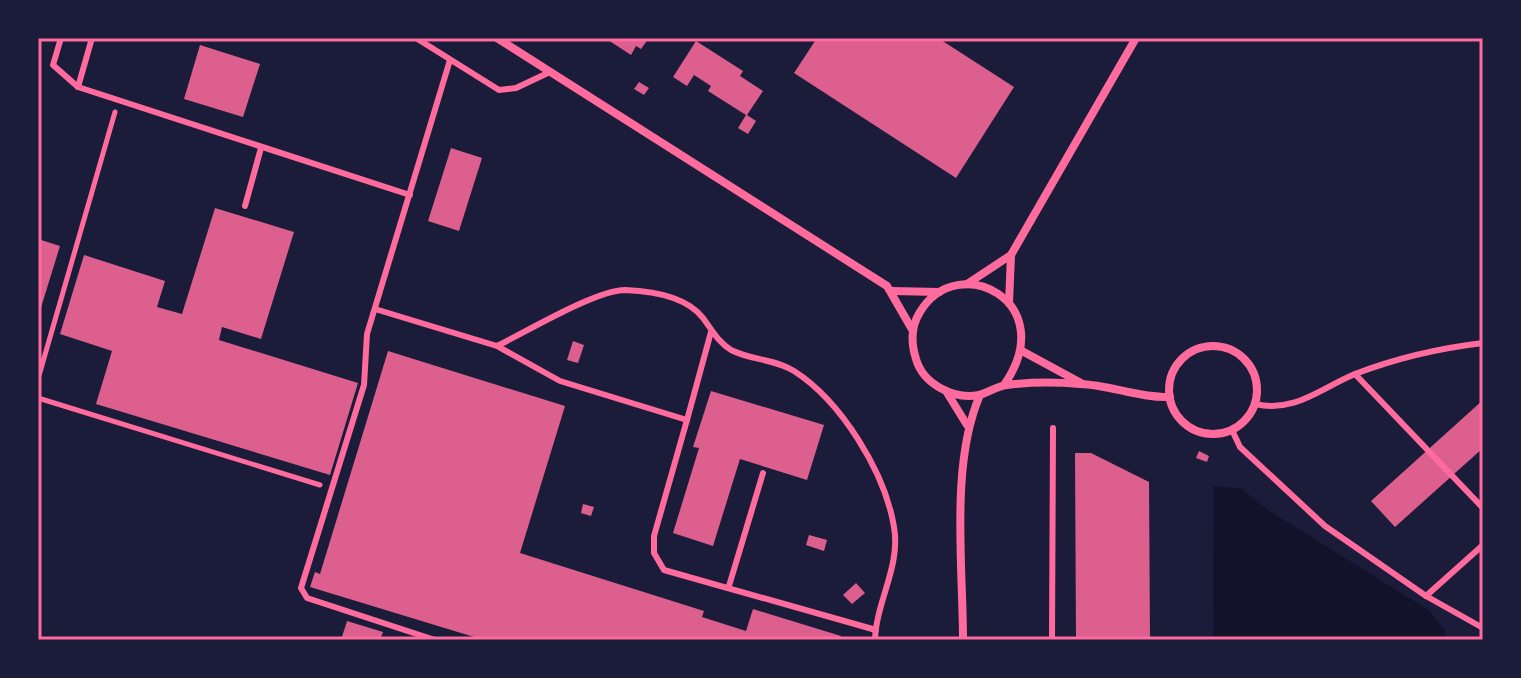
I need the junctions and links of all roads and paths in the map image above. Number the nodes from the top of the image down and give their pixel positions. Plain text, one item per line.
1 (61, 38) edge
2 (92, 38) edge
3 (416, 38) edge
4 (497, 38) edge
5 (1136, 38) edge
6 (450, 60) junction
7 (550, 72) junction
8 (78, 87) junction
9 (117, 103) junction
10 (261, 148) junction
11 (410, 195) junction
12 (245, 206) dead end
13 (1011, 255) junction
14 (967, 285) junction
15 (892, 291) junction
16 (939, 292) junction
17 (1009, 303) junction
18 (375, 309) junction
19 (913, 331) junction
20 (711, 332) junction
21 (1483, 343) edge
22 (497, 346) junction
23 (1022, 351) junction
24 (1355, 374) junction
25 (38, 379) edge
26 (1082, 384) junction
27 (1004, 385) junction
28 (945, 391) junction
29 (980, 395) junction
30 (1170, 397) junction
31 (38, 398) edge
32 (1255, 404) junction
33 (687, 420) junction
34 (967, 425) junction
35 (1053, 428) dead end
36 (1232, 430) junction
37 (763, 473) dead end
38 (331, 488) junction
39 (1483, 508) edge
40 (1483, 545) edge
41 (729, 586) junction
42 (1426, 596) junction
43 (1483, 628) edge
44 (876, 630) junction
45 (435, 640) edge
46 (875, 640) edge
47 (963, 640) edge
48 (1052, 640) edge

1 - 8 lane
2 - 8 lane
3 - 6 lane
4 - 7 street
5 - 13 street
6 - 7 lane
6 - 11 lane
7 - 15 street
8 - 9 lane
9 - 10 lane
9 - 25 path
10 - 11 lane
10 - 12 lane
11 - 18 lane
13 - 14 street
13 - 17 street
14 - 16 street
14 - 17 street
15 - 16 street
15 - 19 street
16 - 19 street
17 - 23 street
18 - 22 lane
18 - 38 lane
19 - 28 street
20 - 22 lane
20 - 33 lane
20 - 44 lane
21 - 24 lane
22 - 33 lane
23 - 26 street
23 - 27 street
24 - 32 lane
24 - 39 lane
26 - 27 street
26 - 30 street
27 - 29 street
28 - 29 street
28 - 34 street
29 - 34 street
30 - 32 street
30 - 36 street
31 - 38 path
32 - 36 street
33 - 41 lane
34 - 47 street
35 - 48 lane
36 - 42 lane
37 - 41 lane
38 - 45 lane
40 - 42 lane
41 - 44 lane
42 - 43 lane
44 - 46 lane

